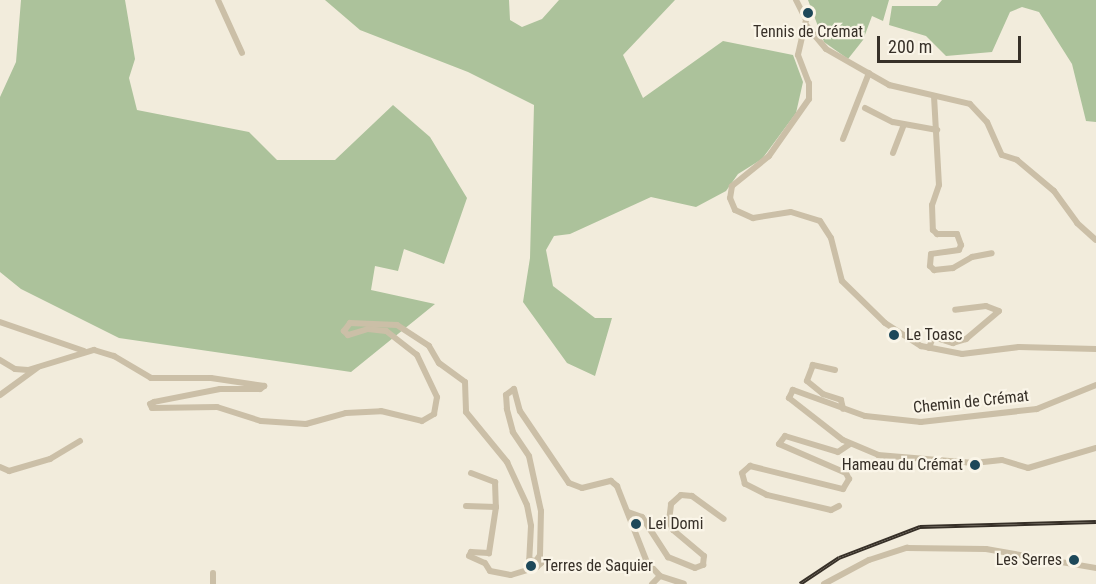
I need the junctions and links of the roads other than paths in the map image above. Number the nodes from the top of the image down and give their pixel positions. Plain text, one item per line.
1 (218, 0) edge
2 (796, 0) edge
3 (806, 25) junction
4 (242, 53) dead end
5 (869, 73) junction
6 (934, 96) junction
7 (865, 108) dead end
8 (904, 125) junction
9 (937, 130) junction
10 (843, 139) dead end
11 (893, 153) dead end
12 (1096, 240) edge
13 (992, 253) dead end
14 (955, 310) dead end
15 (0, 322) edge
16 (929, 348) junction
17 (1096, 349) edge
18 (84, 351) junction
19 (0, 360) edge
20 (38, 368) junction
21 (835, 370) dead end
22 (1096, 385) edge
23 (0, 395) edge
24 (843, 409) junction
25 (80, 441) dead end
26 (850, 444) junction
27 (1096, 448) edge
28 (0, 467) edge
29 (471, 473) dead end
30 (465, 506) dead end
31 (838, 506) dead end
32 (496, 507) junction
33 (628, 512) junction
34 (724, 519) dead end
35 (538, 559) junction
36 (1096, 568) edge
37 (213, 573) dead end
38 (657, 578) edge
39 (213, 584) edge
40 (684, 584) edge
41 (824, 584) edge

1 - 4 street
2 - 3 street
3 - 5 street
3 - 16 street
5 - 6 street
5 - 10 street
6 - 9 street
6 - 12 street
7 - 8 street
8 - 9 street
8 - 11 street
9 - 13 street
14 - 16 street
15 - 18 street
16 - 17 street
18 - 20 street
18 - 35 street
19 - 20 street
20 - 23 street
21 - 24 street
22 - 24 street, Chemin de Crémat
24 - 26 street, Chemin de Crémat
25 - 28 street
26 - 27 street, Chemin de Crémat
26 - 31 street
29 - 32 street
30 - 32 street
32 - 35 street
33 - 34 street
33 - 35 street
33 - 38 street
36 - 41 street
37 - 39 street
38 - 40 street

